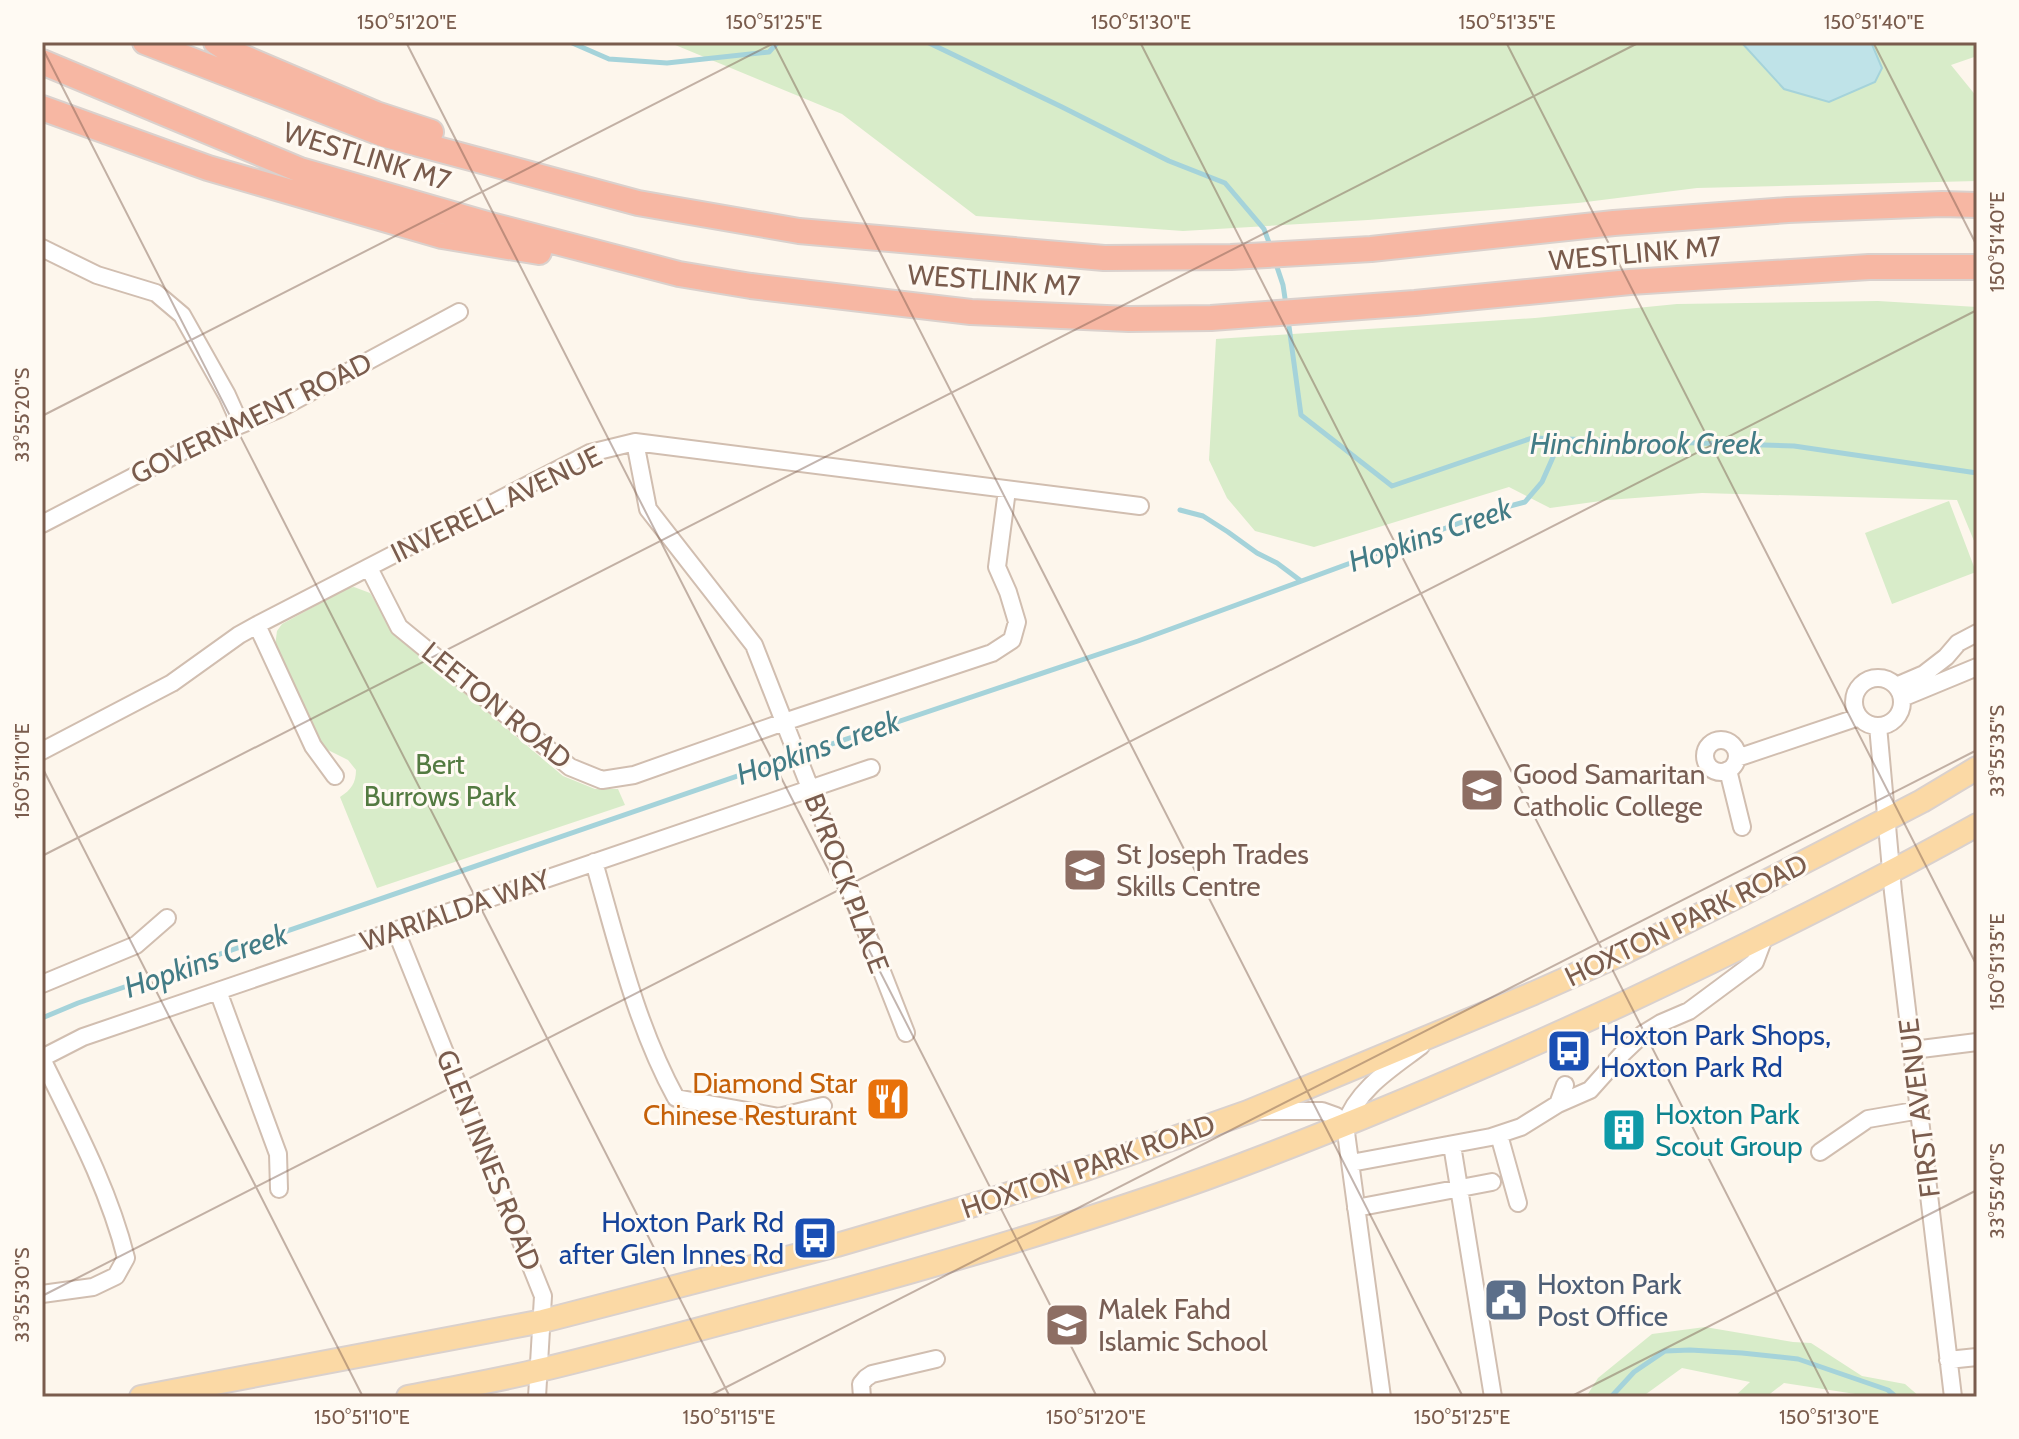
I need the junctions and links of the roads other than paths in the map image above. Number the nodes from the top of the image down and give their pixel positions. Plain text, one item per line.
1 (145, 42) edge
2 (216, 42) edge
3 (42, 62) edge
4 (42, 108) edge
5 (638, 203) junction
6 (1977, 205) edge
7 (42, 248) edge
8 (1977, 267) edge
9 (679, 274) junction
10 (459, 312) dead end
11 (240, 424) junction
12 (635, 442) junction
13 (1007, 490) junction
14 (1140, 506) dead end
15 (42, 524) edge
16 (369, 568) junction
17 (257, 625) junction
18 (1977, 633) edge
19 (1977, 667) edge
20 (1899, 692) junction
21 (1859, 717) junction
22 (784, 722) junction
23 (1878, 726) junction
24 (42, 751) edge
25 (871, 768) dead end
26 (1977, 768) edge
27 (335, 776) dead end
28 (810, 789) junction
29 (1887, 819) junction
30 (1977, 825) edge
31 (1742, 827) dead end
32 (594, 862) junction
33 (1891, 872) junction
34 (167, 918) dead end
35 (396, 931) junction
36 (1764, 938) junction
37 (42, 984) edge
38 (218, 991) junction
39 (906, 1033) dead end
40 (1435, 1035) junction
41 (1977, 1042) edge
42 (1913, 1050) junction
43 (42, 1059) edge
44 (1565, 1085) dead end
45 (1558, 1104) junction
46 (823, 1106) dead end
47 (1920, 1110) junction
48 (1248, 1112) junction
49 (1345, 1125) junction
50 (1499, 1135) junction
51 (1452, 1145) junction
52 (1820, 1152) dead end
53 (1351, 1163) junction
54 (1492, 1182) dead end
55 (1460, 1188) junction
56 (279, 1189) dead end
57 (1518, 1203) dead end
58 (1356, 1208) junction
59 (42, 1294) edge
60 (543, 1321) junction
61 (1977, 1357) edge
62 (936, 1359) dead end
63 (1948, 1360) junction
64 (538, 1371) junction
65 (141, 1397) edge
66 (408, 1397) edge
67 (537, 1397) edge
68 (862, 1397) edge
69 (1382, 1397) edge
70 (1493, 1397) edge
71 (1953, 1397) edge

1 - 5 highway, WESTLINK M7
2 - 5 highway
3 - 9 highway, WESTLINK M7
4 - 9 highway
5 - 6 highway, WESTLINK M7
7 - 11 street
8 - 9 highway, WESTLINK M7
10 - 11 street, GOVERNMENT ROAD
11 - 15 street, GOVERNMENT ROAD
12 - 13 street, INVERELL AVENUE
12 - 16 street, INVERELL AVENUE
12 - 22 street, BYROCK PLACE
13 - 14 street, INVERELL AVENUE
13 - 22 street, LEETON ROAD
16 - 17 street, INVERELL AVENUE
16 - 22 street, LEETON ROAD
17 - 24 street, INVERELL AVENUE
17 - 27 street
18 - 20 street
19 - 20 street
20 - 21 street
20 - 23 street
21 - 23 street
21 - 31 street
22 - 28 street, BYROCK PLACE
23 - 29 street, FIRST AVENUE
25 - 28 street, WARIALDA WAY
26 - 29 main road, HOXTON PARK ROAD
28 - 32 street, WARIALDA WAY
28 - 39 street, BYROCK PLACE
29 - 33 street, FIRST AVENUE
29 - 40 main road, HOXTON PARK ROAD
30 - 33 main road, HOXTON PARK ROAD
32 - 35 street, WARIALDA WAY
32 - 46 street
33 - 36 main road, HOXTON PARK ROAD
33 - 42 street, FIRST AVENUE
34 - 37 street
35 - 38 street, WARIALDA WAY
35 - 60 street, GLEN INNES ROAD
36 - 45 street
36 - 49 main road, HOXTON PARK ROAD
38 - 43 street, WARIALDA WAY
38 - 56 street
40 - 48 main road, HOXTON PARK ROAD
40 - 49 street
41 - 42 street
42 - 47 street, FIRST AVENUE
43 - 59 street
44 - 45 street
45 - 50 street
47 - 52 street
47 - 63 street, FIRST AVENUE
48 - 49 street
48 - 60 main road, HOXTON PARK ROAD
49 - 53 street
49 - 64 main road, HOXTON PARK ROAD
50 - 51 street
50 - 57 street
51 - 53 street
51 - 55 street
53 - 58 street
54 - 55 street
55 - 58 street
55 - 70 street
58 - 69 street
60 - 64 street, GLEN INNES ROAD
60 - 65 main road, HOXTON PARK ROAD
61 - 63 street
62 - 68 street
63 - 71 street, FIRST AVENUE
64 - 66 main road, HOXTON PARK ROAD
64 - 67 street, GLEN INNES ROAD

